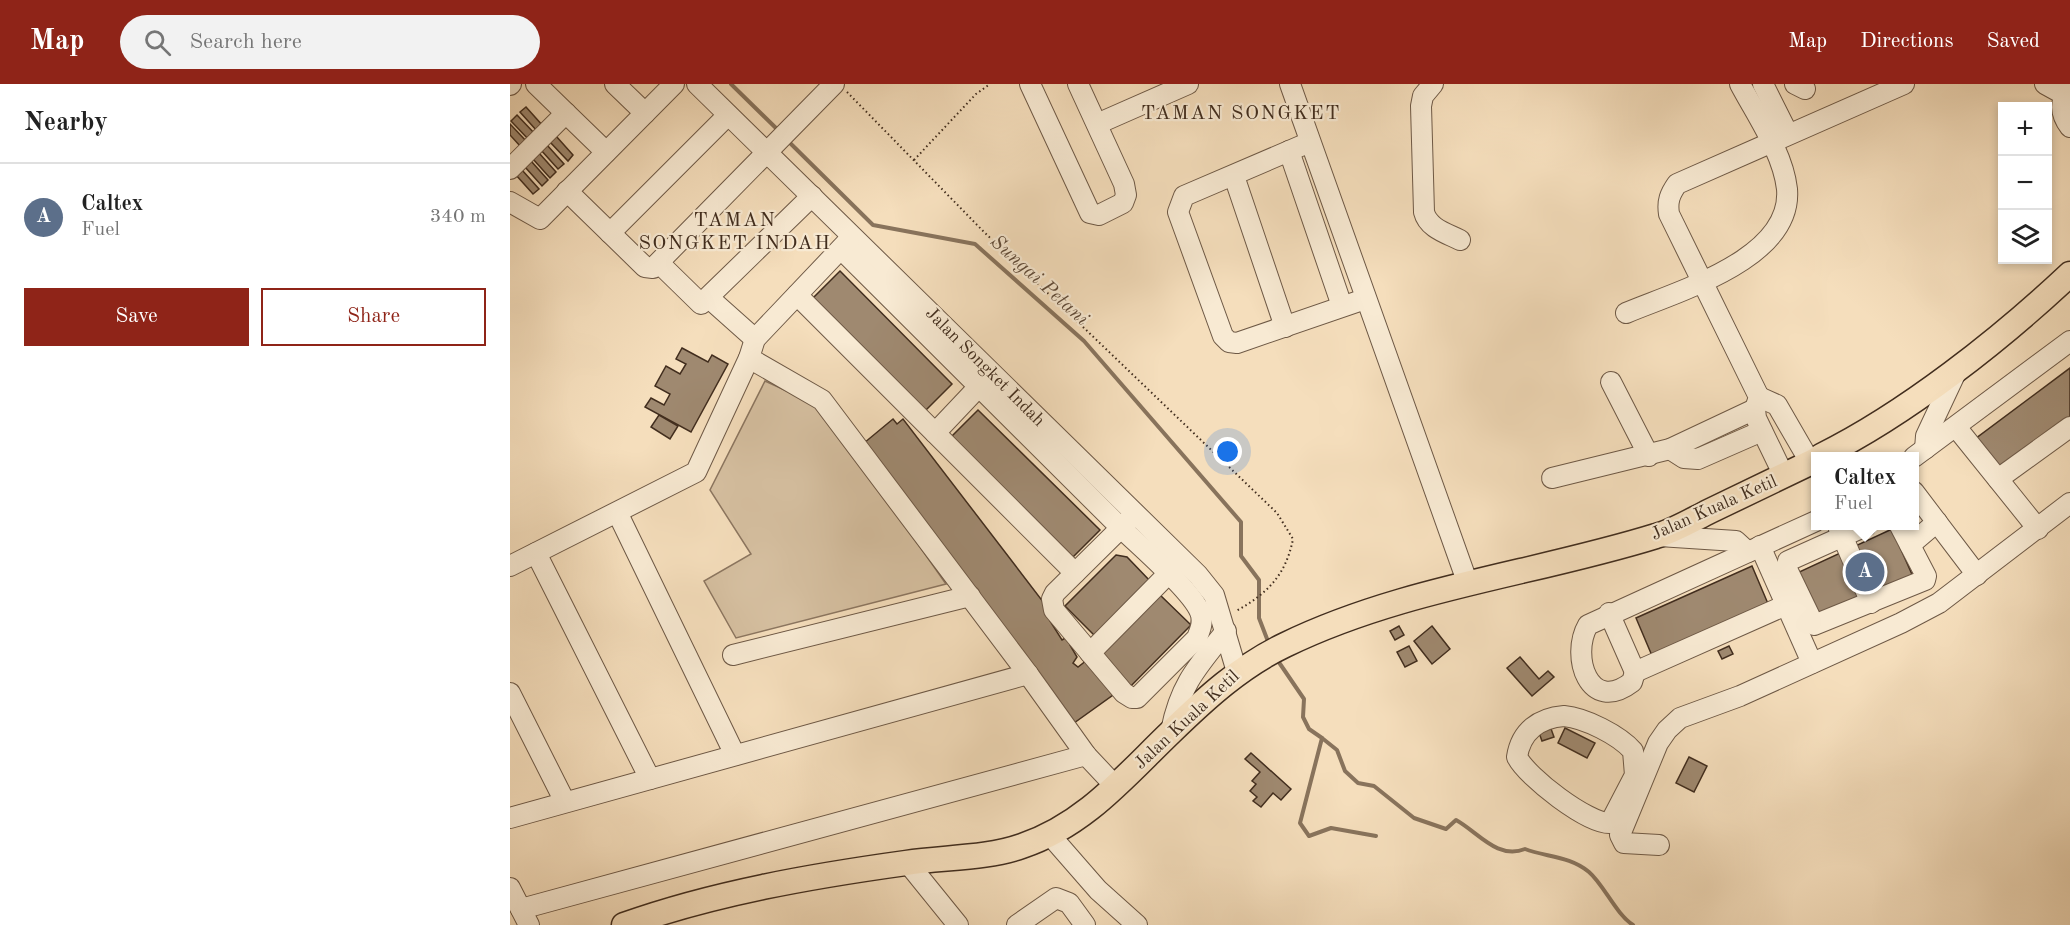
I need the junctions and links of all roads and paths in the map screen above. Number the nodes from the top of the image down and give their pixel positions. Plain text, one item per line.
1 (536, 84) edge
2 (615, 84) edge
3 (674, 84) edge
4 (697, 84) edge
5 (990, 84) edge
6 (1030, 84) edge
7 (1078, 84) edge
8 (1188, 84) edge
9 (1290, 84) edge
10 (1433, 84) edge
11 (1740, 84) edge
12 (1763, 84) edge
13 (1904, 84) edge
14 (2045, 84) edge
15 (841, 88) edge
16 (2067, 92) edge
17 (566, 113) junction
18 (645, 113) junction
19 (728, 115) junction
20 (1097, 124) junction
21 (2070, 127) edge
22 (1780, 138) junction
23 (777, 142) junction
24 (1310, 142) junction
25 (1290, 151) junction
26 (606, 152) junction
27 (914, 160) junction
28 (510, 169) edge
29 (1234, 176) junction
30 (567, 191) junction
31 (812, 196) junction
32 (510, 202) edge
33 (610, 233) junction
34 (1460, 240) dead end
35 (847, 243) junction
36 (652, 265) junction
37 (2070, 274) edge
38 (1702, 280) junction
39 (797, 295) junction
40 (709, 298) junction
41 (1365, 299) junction
42 (1342, 306) junction
43 (1626, 313) dead end
44 (1285, 327) junction
45 (755, 339) junction
46 (2070, 340) edge
47 (749, 358) junction
48 (1958, 367) junction
49 (985, 380) junction
50 (1611, 382) dead end
51 (1757, 403) junction
52 (1956, 427) junction
53 (2070, 427) edge
54 (1762, 431) junction
55 (935, 433) junction
56 (1670, 449) junction
57 (1811, 452) edge
58 (1830, 452) edge
59 (1920, 453) edge
60 (1649, 456) junction
61 (1811, 462) edge
62 (1784, 476) junction
63 (1552, 478) dead end
64 (1998, 479) junction
65 (1919, 499) edge
66 (2070, 503) edge
67 (618, 514) junction
68 (1128, 521) junction
69 (1937, 522) junction
70 (1811, 523) edge
71 (2038, 529) junction
72 (1902, 530) edge
73 (1840, 531) edge
74 (1659, 536) junction
75 (1910, 545) junction
76 (1754, 549) junction
77 (537, 553) junction
78 (510, 566) edge
79 (1075, 573) junction
80 (1168, 574) junction
81 (1977, 575) junction
82 (1925, 580) junction
83 (1468, 584) junction
84 (970, 596) junction
85 (1871, 603) junction
86 (1939, 603) junction
87 (1248, 605) dead end
88 (1786, 605) junction
89 (1609, 614) junction
90 (1226, 631) junction
91 (1090, 653) junction
92 (733, 655) dead end
93 (1812, 663) junction
94 (1246, 666) junction
95 (1635, 672) junction
96 (1028, 674) junction
97 (510, 693) edge
98 (1171, 731) junction
99 (735, 755) junction
100 (1086, 756) junction
101 (1639, 777) junction
102 (650, 779) junction
103 (1116, 787) junction
104 (565, 802) junction
105 (510, 818) edge
106 (1050, 835) junction
107 (1659, 845) dead end
108 (907, 862) junction
109 (510, 888) edge
110 (525, 917) edge
111 (624, 925) edge
112 (958, 925) edge
113 (1017, 925) edge
114 (1085, 925) edge
115 (1137, 925) edge

1 - 17 street
2 - 18 street
3 - 18 street
4 - 19 street
5 - 27 path
6 - 20 street
7 - 20 street
8 - 20 street
9 - 24 street
10 - 34 street
11 - 22 street
12 - 22 street
13 - 22 street
14 - 16 street
15 - 23 street
15 - 27 path
16 - 21 street
17 - 26 street
17 - 28 street
18 - 26 street
19 - 23 street
19 - 33 street
22 - 38 street
22 - 38 street
23 - 31 street
23 - 36 street
24 - 25 street
24 - 41 street
25 - 29 street
25 - 42 street
26 - 30 street
27 - 87 path
29 - 44 street
29 - 44 street
30 - 32 street
30 - 33 street
31 - 35 street
31 - 40 street
33 - 36 street
35 - 39 street
35 - 49 street
36 - 40 street
37 - 48 main road, Jalan Kuala Ketil
38 - 43 street
38 - 51 street
39 - 45 street
39 - 55 street
40 - 45 street
41 - 42 street
41 - 83 street
42 - 44 street
45 - 47 street
46 - 52 street
47 - 67 street
47 - 84 street
48 - 58 main road, Jalan Kuala Ketil
48 - 59 street
49 - 55 street
49 - 68 street
50 - 60 street
51 - 54 street
51 - 56 street
51 - 57 street
52 - 59 street
52 - 64 street
53 - 64 street
54 - 56 street
54 - 62 street
55 - 79 street
56 - 60 street
60 - 63 street
61 - 62 main road, Jalan Kuala Ketil
62 - 74 main road, Jalan Kuala Ketil
64 - 71 street
65 - 69 street
66 - 71 street
67 - 77 street
67 - 99 street
68 - 79 street
68 - 80 street
68 - 90 street
69 - 75 street
69 - 81 street
70 - 76 street
71 - 81 street
72 - 75 street
73 - 85 street
73 - 85 street
74 - 76 street
74 - 83 main road, Jalan Kuala Ketil
75 - 82 street
76 - 88 street
76 - 89 street
77 - 78 street
77 - 102 street
79 - 91 street
80 - 91 street
80 - 91 street
81 - 86 street
82 - 85 street
82 - 86 street
83 - 94 main road, Jalan Kuala Ketil
84 - 92 street
84 - 96 street
86 - 93 street
88 - 93 street
88 - 95 street
89 - 95 street
89 - 95 street
90 - 94 street
90 - 98 street
93 - 101 street
94 - 98 main road, Jalan Kuala Ketil
96 - 99 street
96 - 100 street
97 - 104 street
98 - 103 main road, Jalan Kuala Ketil
99 - 102 street
100 - 103 street
100 - 110 street
101 - 101 street
101 - 107 street
102 - 104 street
103 - 106 main road, Jalan Kuala Ketil
104 - 105 street
106 - 108 main road, Jalan Kuala Ketil
106 - 115 street
108 - 111 main road, Jalan Kuala Ketil
108 - 112 street
109 - 110 street
113 - 114 street

